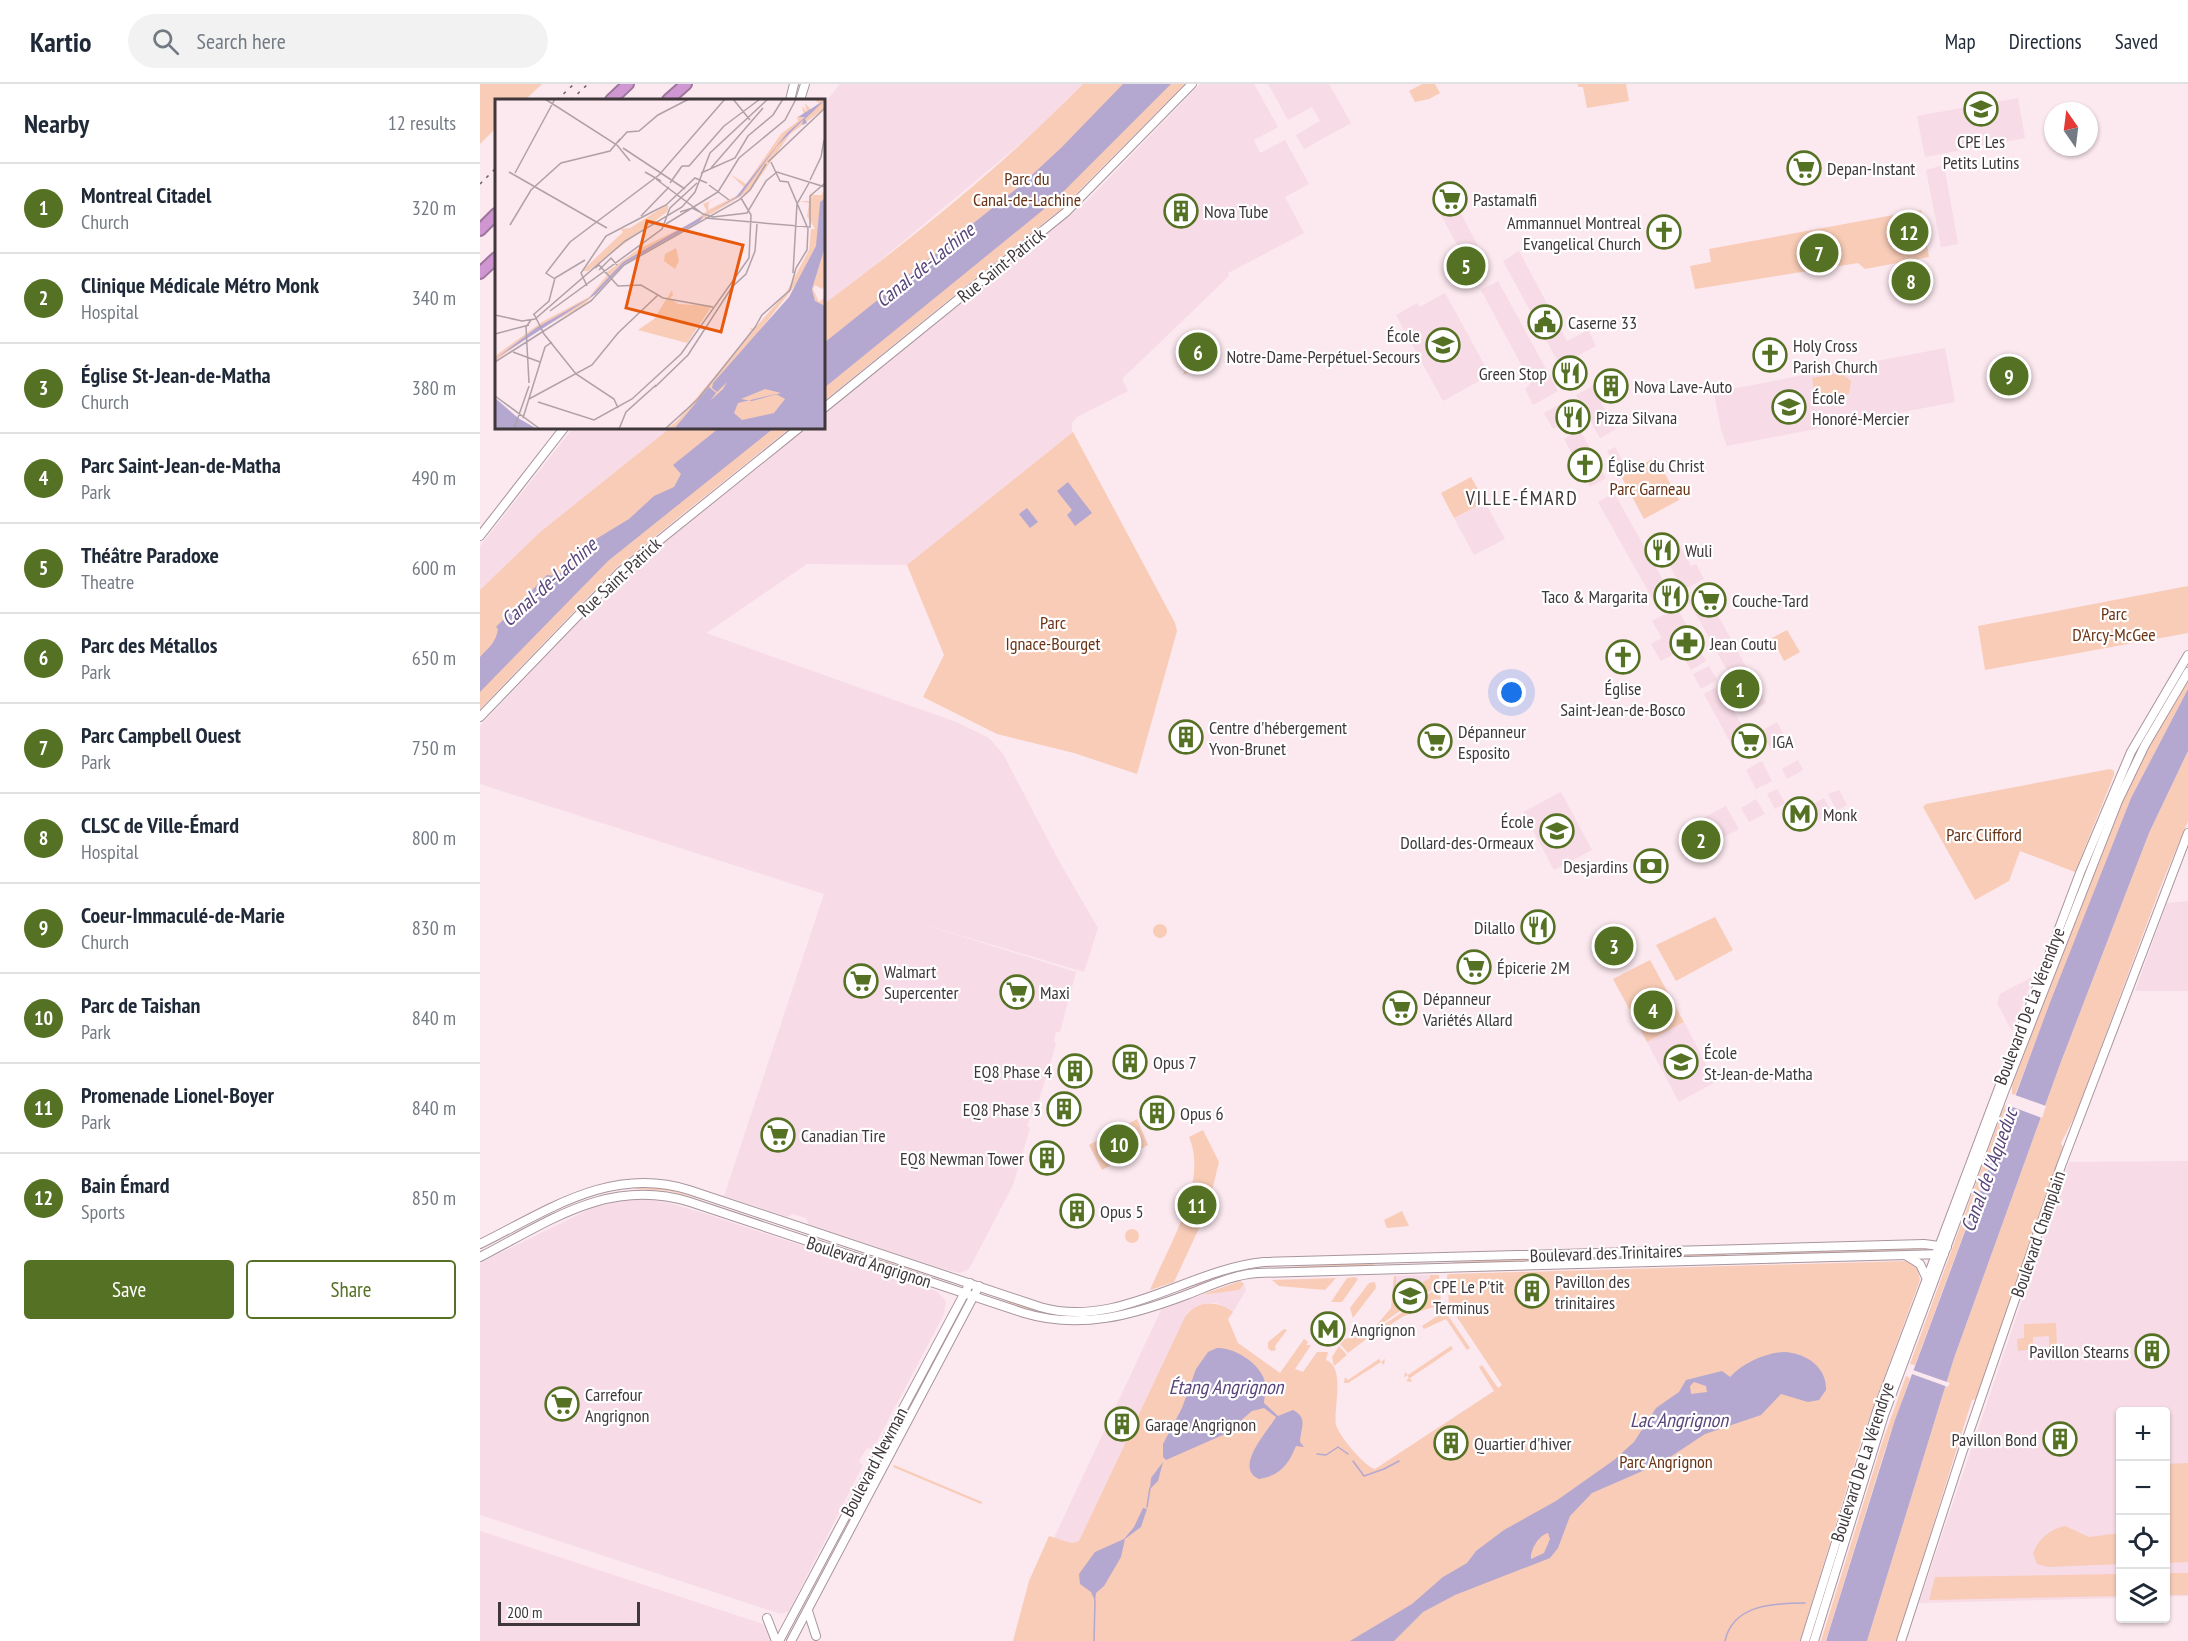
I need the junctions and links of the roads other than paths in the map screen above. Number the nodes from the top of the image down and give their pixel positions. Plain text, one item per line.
1 (628, 84) edge
2 (679, 84) edge
3 (686, 84) edge
4 (794, 84) edge
5 (805, 84) edge
6 (1192, 84) edge
7 (612, 99) edge
8 (663, 99) edge
9 (669, 99) edge
10 (790, 99) edge
11 (800, 99) edge
12 (495, 215) edge
13 (480, 230) edge
14 (495, 259) edge
15 (480, 273) edge
16 (825, 407) edge
17 (563, 429) edge
18 (798, 429) edge
19 (480, 536) edge
20 (2188, 655) edge
21 (2188, 672) edge
22 (480, 717) edge
23 (2188, 833) edge
24 (480, 1244) edge
25 (1943, 1249) junction
26 (1906, 1255) junction
27 (1935, 1255) junction
28 (480, 1257) edge
29 (1264, 1262) joint
30 (1265, 1272) joint
31 (1926, 1277) junction
32 (970, 1283) junction
33 (979, 1286) junction
34 (964, 1293) junction
35 (974, 1296) junction
36 (808, 1611) junction
37 (767, 1618) dead end
38 (816, 1636) dead end
39 (778, 1641) edge
40 (791, 1641) edge
41 (1805, 1641) edge
42 (1814, 1641) edge
43 (1901, 1641) edge

1 - 7 highway
2 - 8 highway
3 - 9 highway
4 - 10 main road
5 - 11 main road
6 - 16 main road, Rue Saint-Patrick
12 - 13 highway
14 - 15 highway
17 - 19 main road
18 - 22 main road, Rue Saint-Patrick
20 - 25 main road, Boulevard De La Vérendrye
21 - 25 main road, Boulevard De La Vérendrye
23 - 43 main road, Boulevard Champlain
24 - 32 main road, Boulevard Angrignon
25 - 27 main road, Boulevard De La Vérendrye
25 - 29 main road, Boulevard des Trinitaires
25 - 42 main road, Boulevard De La Vérendrye
26 - 27 main road, Boulevard des Trinitaires
26 - 30 main road, Boulevard des Trinitaires
26 - 31 main road
27 - 31 main road, Boulevard De La Vérendrye
28 - 34 main road, Boulevard Angrignon
29 - 33 main road, Boulevard Angrignon
30 - 35 main road, Boulevard Angrignon
31 - 41 main road, Boulevard De La Vérendrye
32 - 33 main road, Boulevard Angrignon
32 - 34 main road, Boulevard Newman
33 - 35 main road, Boulevard Newman
34 - 35 main road, Boulevard Angrignon
34 - 39 main road, Boulevard Newman
35 - 36 main road, Boulevard Newman
36 - 38 main road
36 - 40 main road, Boulevard Newman
37 - 39 main road

